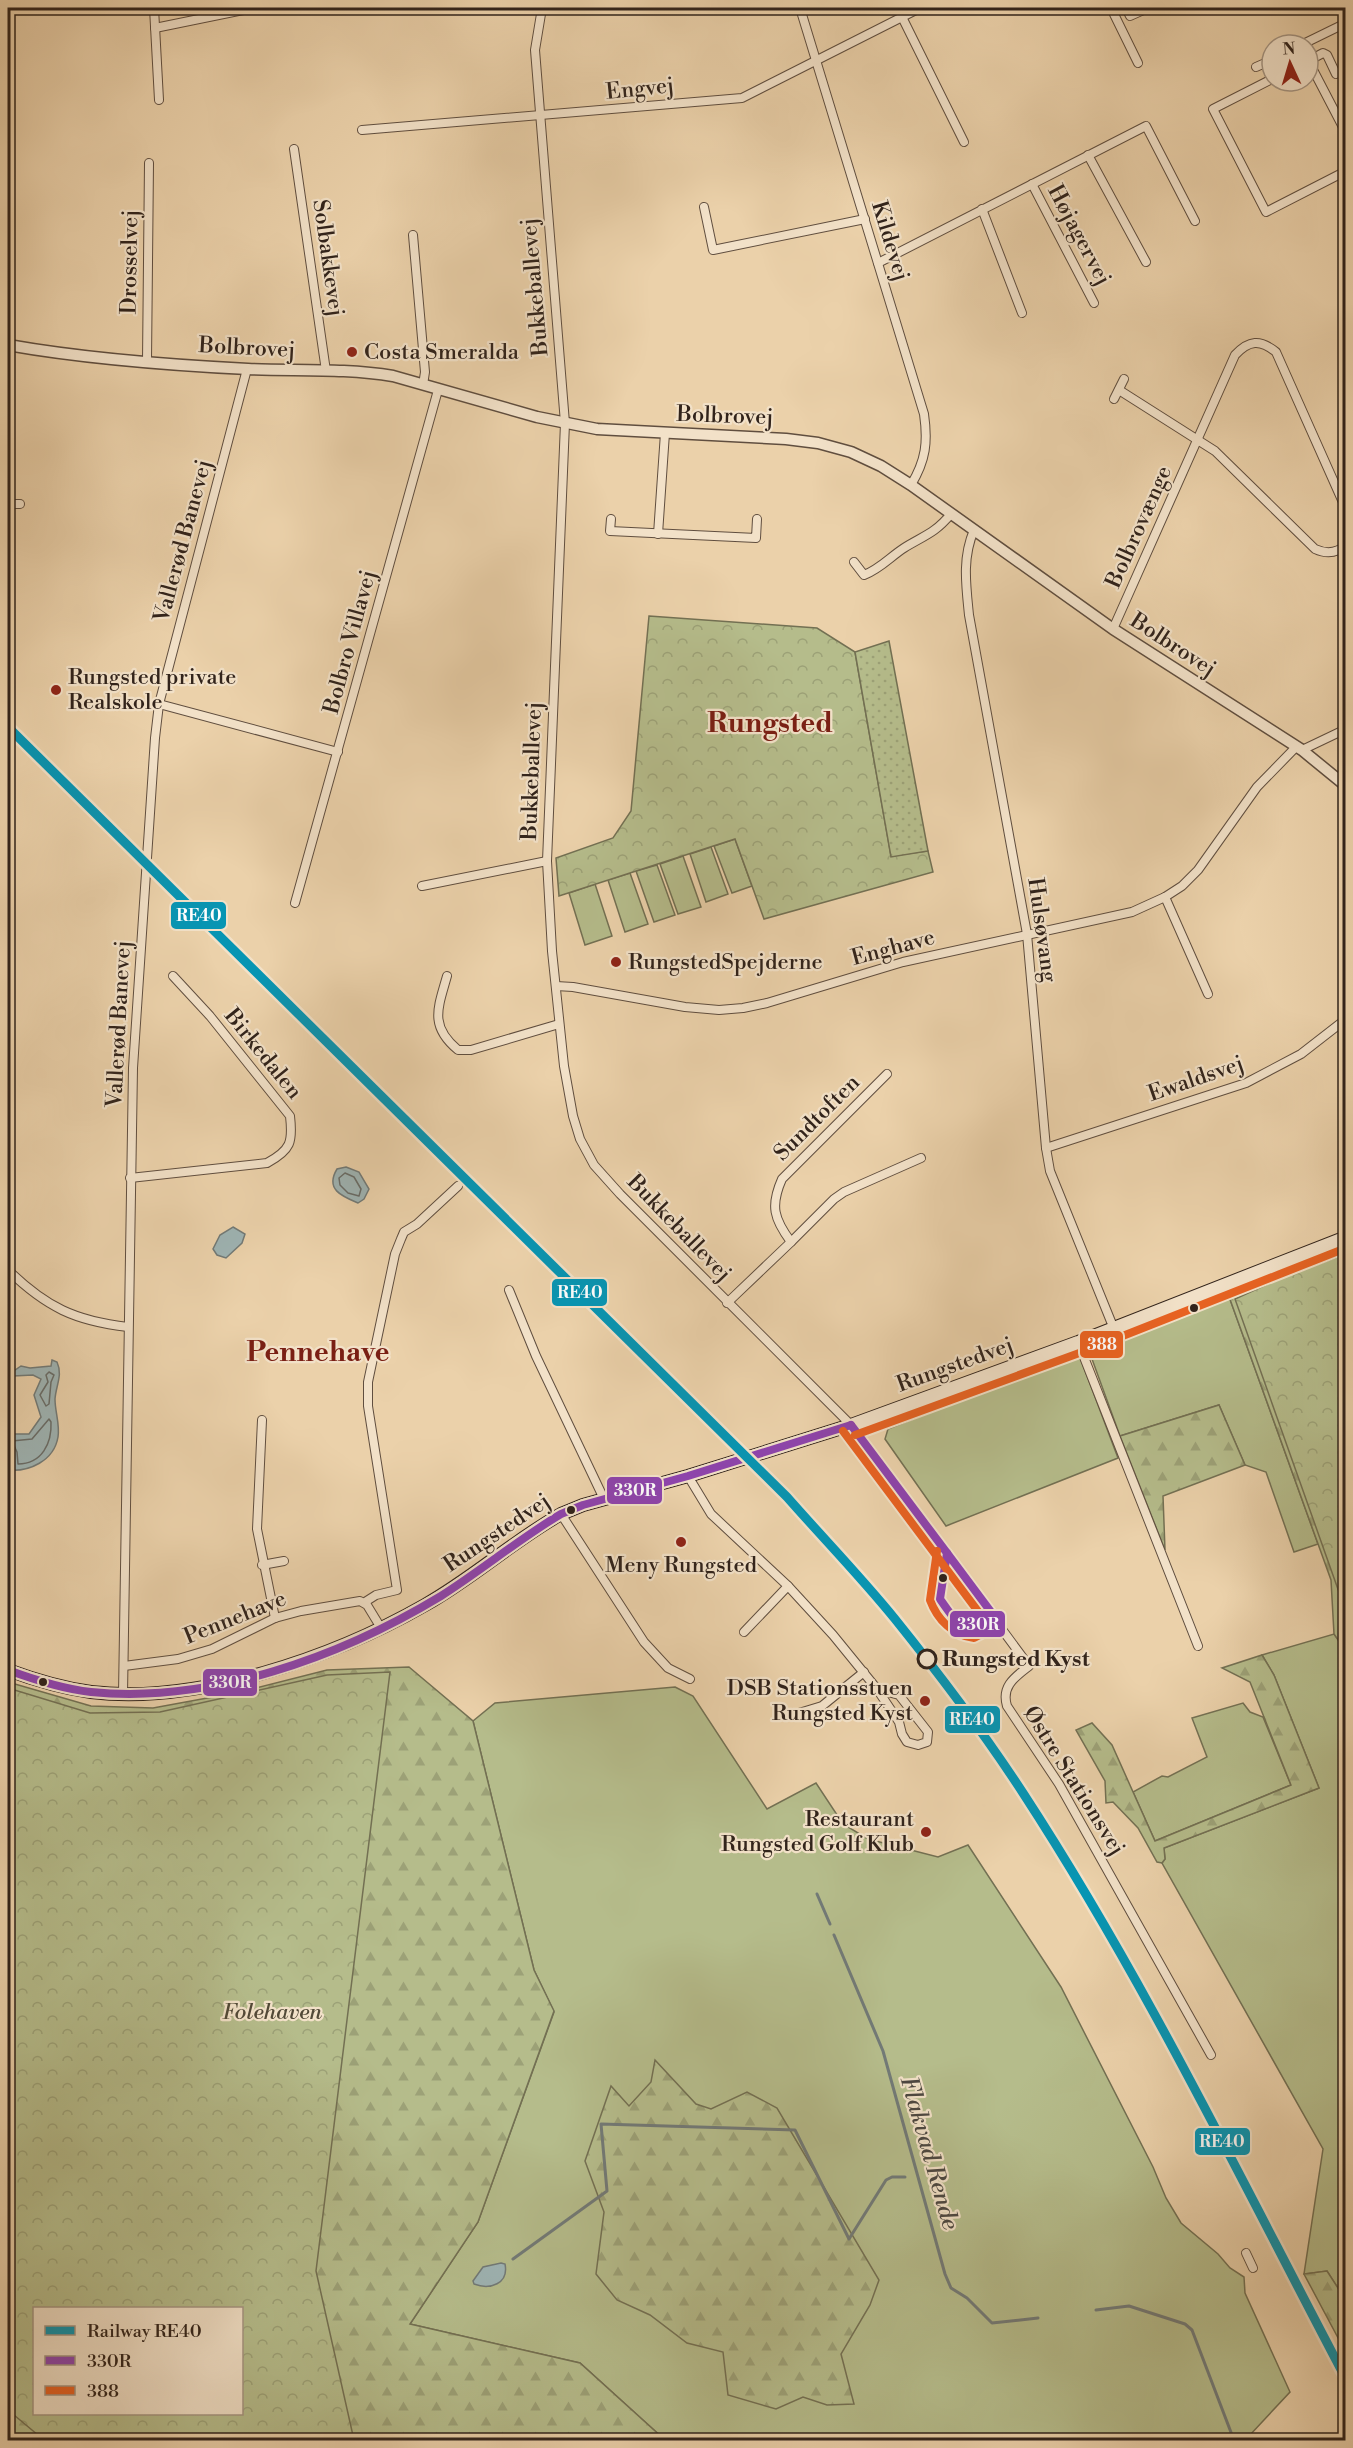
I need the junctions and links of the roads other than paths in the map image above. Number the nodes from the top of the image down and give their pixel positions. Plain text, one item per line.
1 (154, 8) edge
2 (253, 8) edge
3 (542, 8) edge
4 (800, 8) edge
5 (920, 8) edge
6 (1111, 8) edge
7 (1126, 8) edge
8 (1148, 8) edge
9 (902, 17) junction
10 (1346, 23) edge
11 (155, 28) junction
12 (1320, 36) edge
13 (1320, 55) edge
14 (817, 62) junction
15 (1138, 63) dead end
16 (1260, 65) edge
17 (1256, 67) dead end
18 (1336, 74) dead end
19 (1320, 84) edge
20 (1260, 85) edge
21 (159, 100) dead end
22 (540, 115) junction
23 (362, 130) dead end
24 (1346, 133) edge
25 (964, 142) dead end
26 (294, 149) dead end
27 (1088, 155) junction
28 (149, 163) dead end
29 (1346, 171) edge
30 (1032, 184) junction
31 (704, 207) dead end
32 (982, 209) junction
33 (865, 219) junction
34 (1195, 221) dead end
35 (413, 235) dead end
36 (1146, 262) dead end
37 (878, 263) junction
38 (1094, 303) dead end
39 (1022, 313) dead end
40 (8, 345) edge
41 (147, 362) junction
42 (247, 369) junction
43 (326, 371) junction
44 (1124, 379) dead end
45 (423, 385) junction
46 (438, 390) junction
47 (1119, 390) junction
48 (1114, 399) dead end
49 (565, 423) junction
50 (665, 433) junction
51 (1197, 439) junction
52 (911, 485) junction
53 (8, 504) edge
54 (20, 504) dead end
55 (1346, 509) edge
56 (951, 514) junction
57 (610, 519) dead end
58 (757, 519) dead end
59 (974, 530) junction
60 (658, 534) junction
61 (1346, 545) edge
62 (854, 562) dead end
63 (1113, 629) junction
64 (159, 704) junction
65 (1346, 729) edge
66 (1299, 748) junction
67 (338, 752) junction
68 (1346, 786) edge
69 (547, 861) junction
70 (422, 886) dead end
71 (1166, 897) junction
72 (295, 903) dead end
73 (1027, 934) junction
74 (173, 976) dead end
75 (447, 976) dead end
76 (556, 986) junction
77 (1208, 994) dead end
78 (1346, 1018) edge
79 (559, 1024) junction
80 (887, 1074) dead end
81 (1046, 1148) junction
82 (921, 1158) dead end
83 (130, 1178) junction
84 (458, 1186) dead end
85 (1346, 1237) edge
86 (791, 1242) junction
87 (8, 1271) edge
88 (509, 1290) dead end
89 (728, 1303) junction
90 (128, 1327) junction
91 (1114, 1329) junction
92 (1078, 1342) junction
93 (262, 1420) dead end
94 (851, 1425) junction
95 (688, 1476) junction
96 (604, 1499) junction
97 (561, 1514) junction
98 (284, 1560) dead end
99 (262, 1565) junction
100 (8, 1573) edge
101 (788, 1586) junction
102 (365, 1602) junction
103 (275, 1618) junction
104 (8, 1619) edge
105 (381, 1628) junction
106 (744, 1632) dead end
107 (1198, 1646) dead end
108 (124, 1666) junction
109 (8, 1670) edge
110 (864, 1672) junction
111 (690, 1679) dead end
112 (878, 1689) junction
113 (123, 1694) junction
114 (779, 1716) dead end
115 (1210, 2055) dead end
116 (1246, 2253) dead end
117 (1253, 2268) dead end

1 - 11 street
2 - 11 street
3 - 22 street, Bukkeballevej
4 - 14 street, Kildevej
5 - 9 street, Engvej
6 - 15 street
7 - 8 street
9 - 14 street, Engvej
9 - 25 street
10 - 12 street
11 - 21 street
13 - 18 street
14 - 22 street, Engvej
14 - 33 street, Kildevej
16 - 17 street
19 - 24 street
20 - 29 street
22 - 23 street, Engvej
22 - 49 street, Bukkeballevej
26 - 43 street, Solbakkevej
27 - 30 street, Højagervej
27 - 34 street, Højagervej
27 - 36 street, Højagervej
28 - 41 street, Drosselvej
30 - 32 street, Højagervej
30 - 38 street, Højagervej
31 - 33 street
32 - 37 street, Højagervej
32 - 39 street
33 - 37 street, Kildevej
35 - 45 street
37 - 52 street, Kildevej
40 - 41 street, Bolbrovej
41 - 42 street, Bolbrovej
42 - 43 street, Bolbrovej
42 - 64 street, Vallerød Banevej
43 - 45 street, Bolbrovej
44 - 47 street
45 - 46 street, Bolbrovej
46 - 49 street, Bolbrovej
46 - 67 street, Bolbro Villavej
47 - 48 street
47 - 51 street
49 - 50 street, Bolbrovej
49 - 69 street, Bukkeballevej
50 - 52 street, Bolbrovej
50 - 60 street
51 - 55 street, Bolbrovænge
51 - 61 street
51 - 63 street, Bolbrovænge
52 - 56 street, Bolbrovej
53 - 54 street
56 - 59 street, Bolbrovej
56 - 62 street
57 - 60 street
58 - 60 street
59 - 63 street, Bolbrovej
59 - 73 street, Hulsøvang
63 - 66 street, Bolbrovej
64 - 67 street
64 - 83 street, Vallerød Banevej
65 - 66 street
66 - 68 street, Bolbrovej
66 - 71 street, Enghave
67 - 72 street, Bolbro Villavej
69 - 70 street
69 - 76 street, Bukkeballevej
71 - 73 street, Enghave
71 - 77 street
73 - 76 street, Enghave
73 - 81 street, Hulsøvang
74 - 83 street, Birkedalen
75 - 79 street
76 - 79 street, Bukkeballevej
78 - 81 street, Ewaldsvej
79 - 89 street, Bukkeballevej
80 - 86 street, Sundtoften
81 - 91 street, Hulsøvang
82 - 86 street
83 - 90 street, Vallerød Banevej
84 - 102 street, Pennehave
85 - 91 main road, Rungstedvej
86 - 89 street
87 - 90 street
88 - 96 street
89 - 94 street, Bukkeballevej
90 - 108 street, Vallerød Banevej
91 - 92 main road, Rungstedvej
92 - 94 main road, Rungstedvej
92 - 107 street
93 - 99 street
94 - 95 main road, Rungstedvej
94 - 115 street, Østre Stationsvej
95 - 96 main road, Rungstedvej
95 - 101 street
96 - 97 main road, Rungstedvej
97 - 105 main road, Rungstedvej
97 - 111 street
98 - 99 street
99 - 103 street
100 - 104 street
101 - 106 street
101 - 110 street
102 - 103 street, Pennehave
102 - 105 street
103 - 108 street, Pennehave
105 - 113 main road, Rungstedvej
108 - 113 street, Vallerød Banevej
109 - 113 main road, Rungstedvej
110 - 112 street
110 - 114 street
112 - 112 street
116 - 117 street

